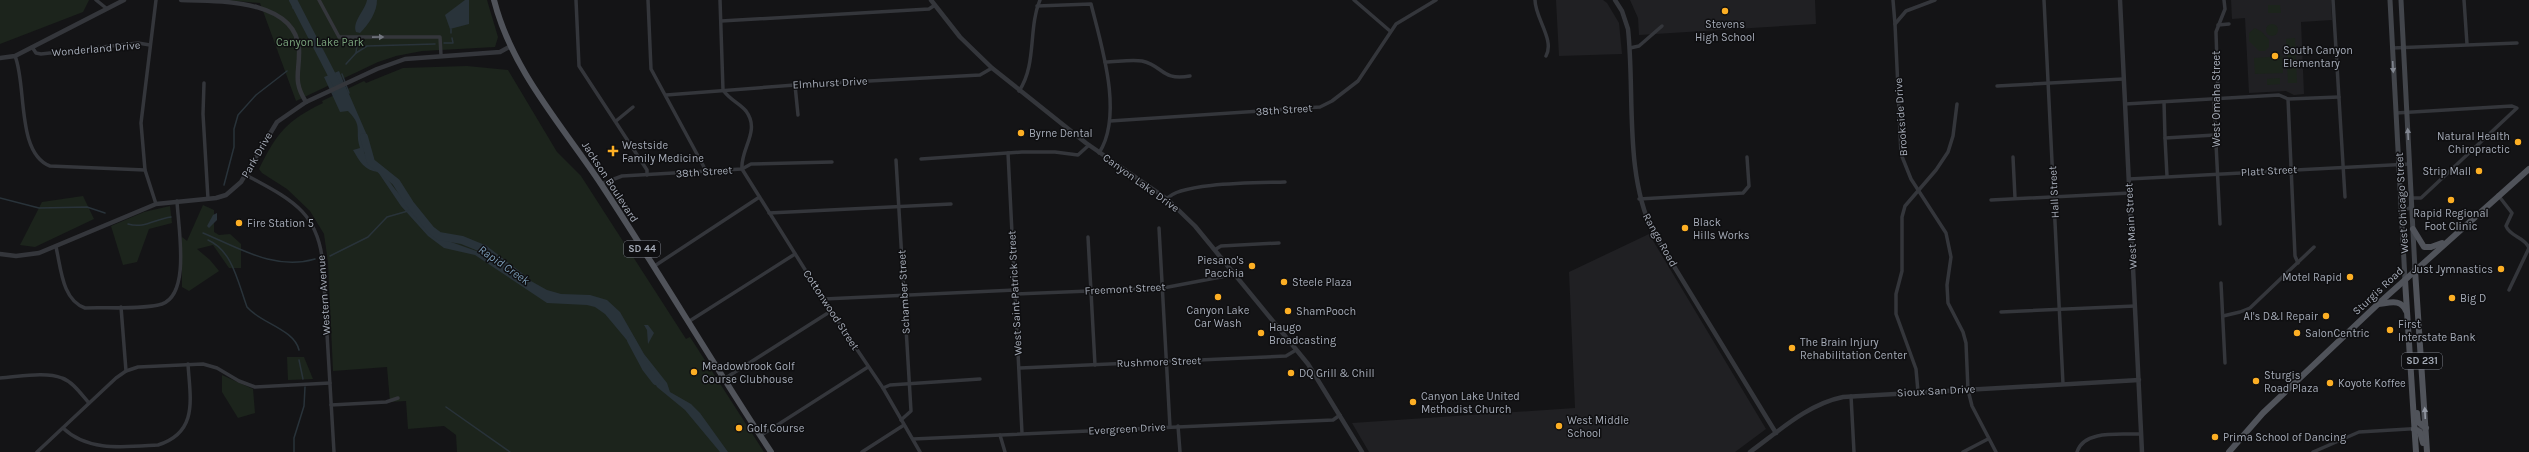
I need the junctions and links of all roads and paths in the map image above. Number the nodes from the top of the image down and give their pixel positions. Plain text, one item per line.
1 (96, 0) edge
2 (124, 0) edge
3 (156, 0) edge
4 (181, 0) edge
5 (319, 0) edge
6 (494, 0) edge
7 (576, 0) edge
8 (648, 0) edge
9 (720, 0) edge
10 (931, 0) edge
11 (1040, 0) edge
12 (1354, 0) edge
13 (1436, 0) edge
14 (1535, 0) edge
15 (1615, 0) edge
16 (1893, 0) edge
17 (1935, 0) edge
18 (2044, 0) edge
19 (2120, 0) edge
20 (2224, 0) edge
21 (2334, 0) edge
22 (2390, 0) edge
23 (2401, 0) edge
24 (2464, 0) edge
25 (935, 6) junction
26 (1037, 6) junction
27 (106, 8) junction
28 (721, 21) junction
29 (1895, 24) junction
30 (2229, 24) dead end
31 (2218, 25) junction
32 (1662, 26) dead end
33 (1390, 31) junction
34 (2517, 43) dead end
35 (2467, 44) junction
36 (150, 45) junction
37 (511, 46) junction
38 (32, 48) junction
39 (1630, 48) junction
40 (2392, 48) junction
41 (2403, 48) junction
42 (441, 55) junction
43 (15, 56) junction
44 (1546, 56) dead end
45 (0, 58) edge
46 (1105, 62) junction
47 (992, 68) junction
48 (1190, 76) dead end
49 (2124, 79) junction
50 (204, 83) dead end
51 (2048, 83) junction
52 (795, 85) junction
53 (1996, 86) dead end
54 (724, 90) junction
55 (1019, 90) junction
56 (666, 94) junction
57 (2338, 97) junction
58 (2216, 99) junction
59 (2288, 99) junction
60 (306, 102) junction
61 (2164, 102) junction
62 (1957, 104) dead end
63 (2125, 104) junction
64 (634, 107) dead end
65 (2396, 113) junction
66 (2407, 113) junction
67 (798, 115) dead end
68 (616, 121) junction
69 (1110, 121) junction
70 (2215, 135) junction
71 (2165, 138) junction
72 (1089, 145) junction
73 (1100, 152) junction
74 (1008, 153) junction
75 (1747, 156) dead end
76 (2013, 157) dead end
77 (921, 159) dead end
78 (896, 160) dead end
79 (832, 162) dead end
80 (2399, 164) junction
81 (2410, 164) junction
82 (2344, 168) junction
83 (742, 169) junction
84 (2529, 169) edge
85 (146, 170) junction
86 (2290, 171) junction
87 (705, 172) junction
88 (2217, 174) junction
89 (246, 175) junction
90 (647, 175) junction
91 (2167, 176) junction
92 (2129, 180) junction
93 (1285, 182) dead end
94 (601, 184) junction
95 (1918, 191) junction
96 (2130, 193) junction
97 (2054, 196) junction
98 (2498, 196) junction
99 (2345, 197) dead end
100 (758, 198) junction
101 (2015, 198) junction
102 (2412, 198) junction
103 (208, 199) junction
104 (1167, 199) junction
105 (1639, 199) junction
106 (177, 200) junction
107 (1990, 200) dead end
108 (156, 204) junction
109 (952, 204) dead end
110 (899, 207) junction
111 (2401, 211) junction
112 (769, 213) junction
113 (2220, 224) dead end
114 (1159, 228) dead end
115 (2413, 229) junction
116 (1088, 237) dead end
117 (2445, 242) junction
118 (1279, 243) dead end
119 (56, 246) junction
120 (2314, 247) dead end
121 (1216, 249) junction
122 (0, 254) edge
123 (795, 254) junction
124 (2298, 263) junction
125 (653, 267) junction
126 (2415, 270) junction
127 (1233, 271) junction
128 (2405, 280) junction
129 (2221, 283) dead end
130 (1163, 288) junction
131 (2509, 290) dead end
132 (1091, 291) junction
133 (1015, 292) junction
134 (904, 296) junction
135 (824, 299) junction
136 (2378, 304) junction
137 (2135, 306) junction
138 (121, 307) junction
139 (2059, 309) junction
140 (831, 311) junction
141 (2001, 312) dead end
142 (2222, 316) junction
143 (2408, 317) junction
144 (687, 322) junction
145 (1296, 350) junction
146 (1166, 363) junction
147 (2225, 363) dead end
148 (188, 364) junction
149 (1095, 365) junction
150 (868, 366) junction
151 (1020, 368) junction
152 (126, 371) junction
153 (0, 378) edge
154 (724, 379) junction
155 (980, 380) dead end
156 (2139, 380) junction
157 (2412, 382) junction
158 (330, 383) junction
159 (909, 384) junction
160 (2063, 384) junction
161 (883, 388) junction
162 (1968, 390) junction
163 (1918, 392) junction
164 (1851, 396) junction
165 (398, 398) dead end
166 (89, 403) junction
167 (331, 405) junction
168 (1340, 416) junction
169 (901, 420) junction
170 (904, 425) junction
171 (1170, 426) junction
172 (1178, 426) junction
173 (63, 428) junction
174 (2426, 428) junction
175 (2414, 429) junction
176 (1776, 433) junction
177 (1022, 434) junction
178 (2141, 434) junction
179 (1000, 435) junction
180 (760, 436) junction
181 (913, 439) junction
182 (1988, 439) junction
183 (37, 452) edge
184 (334, 452) edge
185 (771, 452) edge
186 (862, 452) edge
187 (920, 452) edge
188 (1005, 452) edge
189 (1180, 452) edge
190 (1362, 452) edge
191 (1750, 452) edge
192 (1854, 452) edge
193 (1963, 452) edge
194 (1996, 452) edge
195 (2077, 452) edge
196 (2142, 452) edge
197 (2229, 452) edge
198 (2314, 452) edge
199 (2416, 452) edge
200 (2424, 452) edge
201 (2427, 452) edge

1 - 27 street
2 - 27 street
3 - 36 street
4 - 60 street
5 -> 42 street
6 - 37 main road, Jackson Boulevard / SD 44
7 - 68 street
8 - 56 street
9 - 28 street
10 - 25 street, Canyon Lake Drive
11 - 26 street
12 - 33 street
13 - 33 street, 38th Street
14 - 44 street
15 - 39 street, Range Road
16 - 29 street, Brookside Drive
17 - 29 street
18 - 51 street, Hall Street
19 - 49 street, West Main Street
20 - 31 street, West Omaha Street
21 - 57 street
22 - 40 main road, West Chicago Street
23 - 41 main road, West Chicago Street
24 - 35 street
25 - 28 street
25 - 47 street, Canyon Lake Drive
26 - 46 street
26 - 55 street
27 - 38 street
28 - 54 street
29 - 95 street, Brookside Drive
30 - 31 street
31 - 58 street, West Omaha Street
32 - 39 street
33 - 69 street, 38th Street
34 - 35 street
35 - 41 street
36 - 38 street, Wonderland Drive
36 - 85 street
37 - 42 street, Park Drive
37 - 94 main road, Jackson Boulevard / SD 44
38 - 43 street
39 - 105 street, Range Road
40 - 41 street
40 -> 65 main road, West Chicago Street
41 - 66 main road, West Chicago Street
42 - 60 street, Park Drive
43 - 45 street
43 - 85 street
46 - 48 street
46 - 69 street
47 - 52 street, Elmhurst Drive
47 - 55 street, Canyon Lake Drive
49 - 51 street
49 - 63 street, West Main Street
50 - 103 street
51 - 53 street
51 - 97 street, Hall Street
52 - 54 street, Elmhurst Drive
52 - 67 street
54 - 56 street, Elmhurst Drive
54 - 83 street
55 - 72 street, Canyon Lake Drive
56 - 87 street
57 - 59 street
57 - 82 street
58 - 59 street
58 - 61 street
58 - 70 street, West Omaha Street
59 - 86 street
60 - 89 street, Park Drive
61 - 63 street
61 - 71 street
62 - 95 street
63 - 92 street, West Main Street
64 - 68 street
65 - 66 street
65 - 80 main road, West Chicago Street
81 -> 66 main road, West Chicago Street
66 - 102 street
68 - 90 street
69 - 73 street
70 - 71 street
70 - 88 street, West Omaha Street
71 - 91 street
72 - 73 street, Canyon Lake Drive
72 - 74 street
73 - 104 street, Canyon Lake Drive
74 - 77 street
74 - 133 street, West Saint Patrick Street
75 - 105 street
76 - 101 street
78 - 110 street, Schamber Street
79 - 83 street, 38th Street
80 - 81 street, Platt Street
80 - 82 street, Platt Street
80 - 111 main road, West Chicago Street
81 - 102 main road, West Chicago Street
82 - 86 street, Platt Street
82 - 99 street
83 - 87 street, 38th Street
83 - 100 street, Cottonwood Street
84 - 98 main road, Sturgis Road
85 - 108 street
86 - 88 street, Platt Street
86 - 124 street
87 - 90 street, 38th Street
88 - 91 street, Platt Street
88 - 113 street, West Omaha Street
89 - 103 street, Park Drive
89 - 158 street, Western Avenue
90 - 94 street, 38th Street
91 - 92 street, Platt Street
92 - 96 street, West Main Street
93 - 104 street
94 - 125 main road, Jackson Boulevard / SD 44
95 - 162 street, Brookside Drive
95 - 163 street
96 - 97 street
96 - 137 street, West Main Street
97 - 101 street
97 - 139 street, Hall Street
98 - 117 main road, Sturgis Road
98 - 131 street
100 - 112 street, Cottonwood Street
100 - 125 street
101 - 107 street
102 - 111 street
102 - 115 main road, West Chicago Street
103 - 106 street, Park Drive
104 - 121 street, Canyon Lake Drive
105 - 176 street, Range Road
106 - 108 street, Park Drive
106 - 138 street
108 - 119 street, Park Drive
109 - 110 street
110 - 112 street
110 - 134 street, Schamber Street
111 - 128 main road, West Chicago Street
112 - 123 street, Cottonwood Street
114 - 130 street
115 - 117 main road
115 - 126 main road, West Chicago Street
116 - 132 street
117 - 126 main road, Sturgis Road
118 - 121 street
119 - 122 street, Park Drive
119 - 138 street
120 - 124 street
121 - 127 street, Canyon Lake Drive
123 - 135 street, Cottonwood Street
123 - 144 street
124 - 142 street
125 - 144 main road, Jackson Boulevard / SD 44
126 - 128 main road, Sturgis Road
174 -> 126 main road, West Chicago Street / SD 231
127 - 130 street, Freemont Street
127 - 145 street, Canyon Lake Drive
128 - 136 main road, Sturgis Road
128 - 143 main road, West Chicago Street / SD 231
129 - 142 street
130 - 132 street, Freemont Street
130 - 146 street
132 - 133 street, Freemont Street
132 - 149 street
133 - 134 street, Freemont Street
133 - 151 street, West Saint Patrick Street
134 - 135 street, Freemont Street
134 - 159 street, Schamber Street
135 - 140 street, Cottonwood Street
136 - 143 main road
136 - 197 main road, Sturgis Road
137 - 139 street
137 - 156 street, West Main Street
138 - 152 street
139 - 141 street
139 - 160 street, Hall Street
140 - 150 street, Cottonwood Street
140 - 154 street
142 - 147 street
143 - 157 main road, West Chicago Street / SD 231
144 - 154 main road, Jackson Boulevard / SD 44
145 - 146 street, Rushmore Street
145 - 168 street, Canyon Lake Drive
146 - 149 street, Rushmore Street
146 - 171 street
148 - 152 street
148 - 158 street
148 - 173 street
149 - 151 street, Rushmore Street
150 - 161 street, Cottonwood Street
150 - 180 street
151 - 177 street, West Saint Patrick Street
152 - 166 street
153 - 166 street
154 - 180 main road, Jackson Boulevard / SD 44
155 - 159 street
156 - 160 street, Sioux San Drive
156 - 178 street, West Main Street
157 - 174 main road
157 - 175 main road, West Chicago Street / SD 231
158 - 167 street, Western Avenue
159 - 161 street
159 - 169 street, Schamber Street
160 - 162 street, Sioux San Drive
161 - 169 street, Cottonwood Street
162 - 163 street, Sioux San Drive
162 - 182 street, Brookside Drive
163 - 164 street, Sioux San Drive
164 - 176 street, Sioux San Drive
164 - 192 street
165 - 167 street
166 - 173 street
167 - 184 street, Western Avenue
168 - 172 street, Evergreen Drive
168 - 190 street, Canyon Lake Drive
169 - 170 street, Cottonwood Street
170 - 181 street, Cottonwood Street
170 - 186 street
171 - 172 street, Evergreen Drive
171 - 177 street, Evergreen Drive
172 - 189 street
173 - 183 street
174 - 175 street
174 - 201 main road, West Chicago Street / SD 231
175 - 198 street
175 - 199 main road, West Chicago Street / SD 231
175 - 200 main road
176 - 191 street, Sioux San Drive
177 - 179 street, Evergreen Drive
178 - 195 street
178 - 196 street, West Main Street
179 - 181 street, Evergreen Drive
179 - 188 street
180 - 185 main road, Jackson Boulevard / SD 44
181 - 187 street, Cottonwood Street
182 - 193 street
182 - 194 street, Brookside Drive

